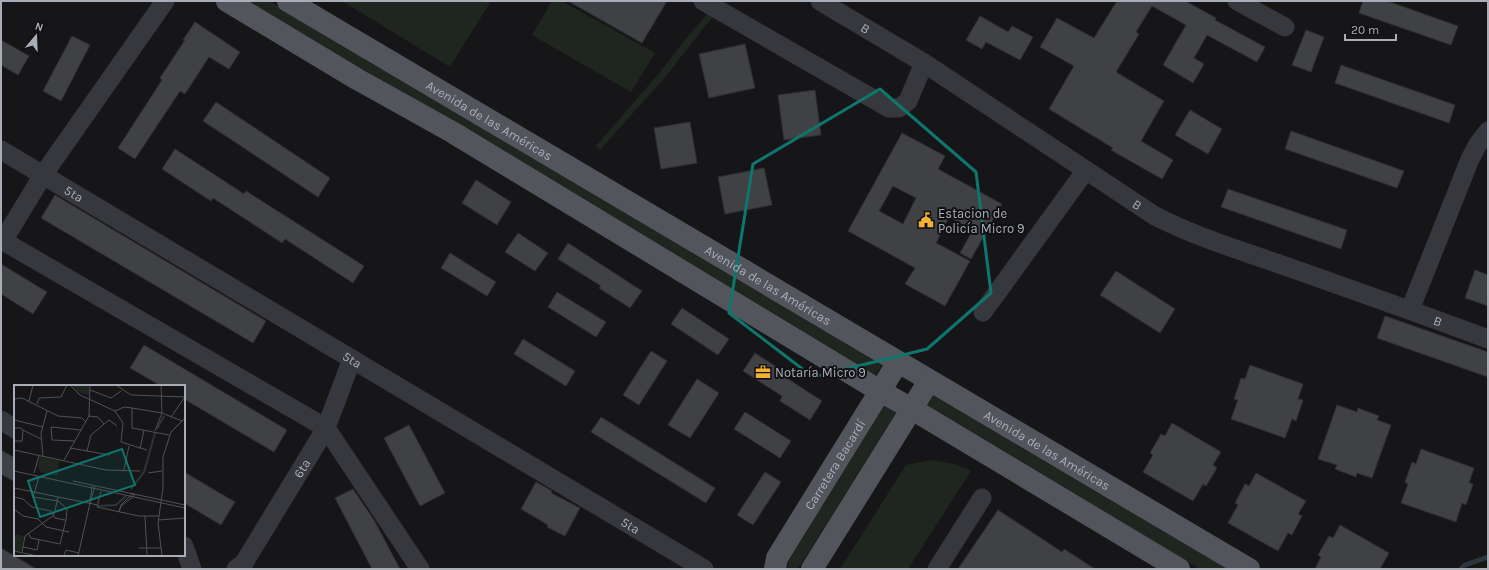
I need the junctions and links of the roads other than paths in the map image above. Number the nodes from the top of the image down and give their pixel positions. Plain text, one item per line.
1 (165, 1) edge
2 (227, 1) edge
3 (288, 1) edge
4 (704, 1) edge
5 (820, 1) edge
6 (1237, 1) edge
7 (726, 6) edge
8 (1285, 27) dead end
9 (924, 63) junction
10 (1488, 131) edge
11 (1, 150) edge
12 (1086, 170) junction
13 (43, 175) junction
14 (1410, 310) junction
15 (983, 312) dead end
16 (1488, 339) edge
17 (352, 359) junction
18 (898, 362) junction
19 (929, 381) junction
20 (880, 391) junction
21 (912, 408) junction
22 (1, 420) edge
23 (14, 428) edge
24 (326, 428) junction
25 (982, 498) dead end
26 (185, 549) edge
27 (192, 569) edge
28 (236, 569) edge
29 (420, 569) edge
30 (704, 569) edge
31 (775, 569) edge
32 (812, 569) edge
33 (937, 569) edge
34 (1179, 569) edge
35 (1248, 569) edge

1 - 13 street
2 - 20 main road
3 - 18 main road, Avenida de las Américas
4 - 7 street
5 - 9 street, B
6 - 8 street
7 - 9 street
9 - 12 street, B
10 - 14 street
11 - 13 street, 5ta
12 - 14 street, B
12 - 15 street
13 - 17 street, 5ta
13 - 24 street
14 - 16 street, B
17 - 24 street, 6ta
17 - 30 street, 5ta
18 - 19 main road, Avenida de las Américas
18 - 20 main road, Carretera Bacardí
19 - 21 main road
19 - 35 main road, Avenida de las Américas
20 - 21 main road
20 - 31 main road, Carretera Bacardí
21 - 32 main road
21 - 34 main road
22 - 23 street
24 - 28 street, 6ta
24 - 29 street
25 - 33 street
26 - 27 street

